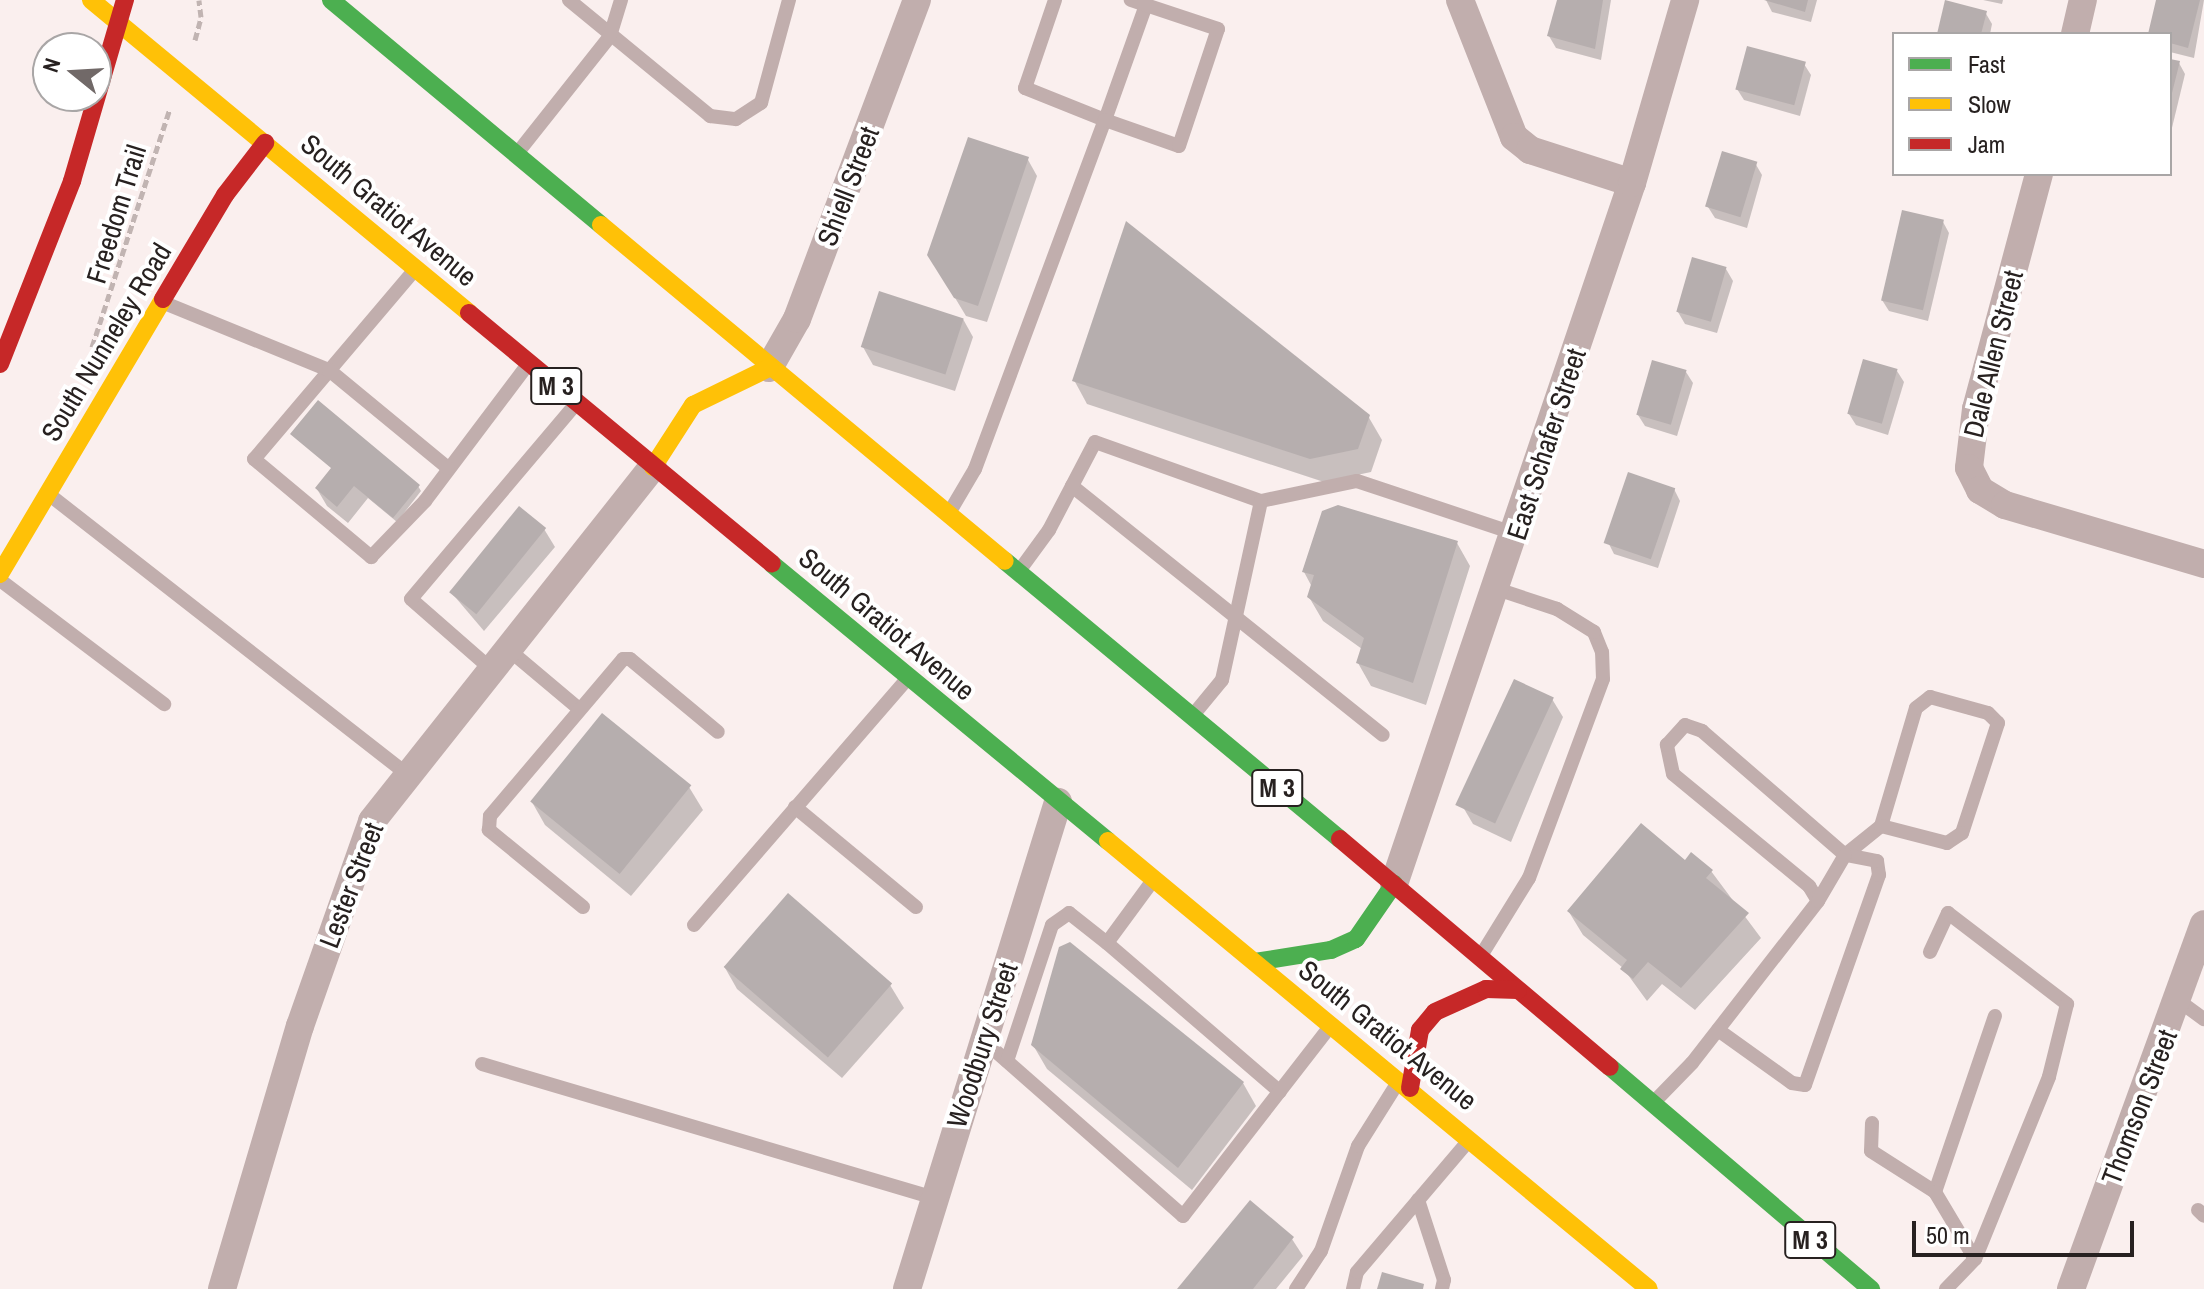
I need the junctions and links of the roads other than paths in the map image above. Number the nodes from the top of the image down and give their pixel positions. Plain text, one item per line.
1 (91, 0) edge
2 (125, 0) edge
3 (331, 0) edge
4 (569, 0) edge
5 (621, 0) edge
6 (789, 0) edge
7 (917, 0) edge
8 (1055, 0) edge
9 (1460, 0) edge
10 (1685, 0) edge
11 (2083, 0) edge
12 (1138, 2) edge
13 (118, 23) junction
14 (2075, 32) edge
15 (610, 36) junction
16 (1105, 120) junction
17 (265, 143) junction
18 (516, 154) junction
19 (2038, 176) edge
20 (1632, 183) junction
21 (415, 269) junction
22 (162, 302) junction
23 (528, 363) junction
24 (0, 364) edge
25 (769, 368) junction
26 (329, 370) junction
27 (577, 403) junction
28 (653, 467) junction
29 (448, 468) junction
30 (1072, 486) junction
31 (48, 494) junction
32 (1261, 501) junction
33 (948, 516) junction
34 (1516, 535) junction
35 (2204, 564) edge
36 (1017, 574) junction
37 (0, 577) edge
38 (1497, 589) junction
39 (1236, 617) junction
40 (500, 659) junction
41 (908, 678) junction
42 (164, 704) dead end
43 (578, 708) junction
44 (1191, 717) junction
45 (718, 732) dead end
46 (1383, 735) dead end
47 (407, 774) junction
48 (1058, 802) junction
49 (795, 807) junction
50 (1881, 826) junction
51 (1845, 855) junction
52 (1154, 880) junction
53 (1394, 884) junction
54 (1818, 901) junction
55 (583, 907) dead end
56 (916, 907) dead end
57 (1024, 914) junction
58 (2204, 924) edge
59 (694, 925) dead end
60 (1052, 925) junction
61 (1107, 943) junction
62 (1930, 952) dead end
63 (1480, 958) junction
64 (1255, 962) junction
65 (1518, 990) junction
66 (2179, 1001) junction
67 (1995, 1016) dead end
68 (2204, 1019) edge
69 (1332, 1024) junction
70 (1718, 1030) junction
71 (984, 1041) junction
72 (1007, 1061) junction
73 (482, 1064) dead end
74 (1405, 1084) junction
75 (1280, 1092) junction
76 (1651, 1104) junction
77 (1872, 1123) dead end
78 (1471, 1139) junction
79 (1935, 1192) junction
80 (934, 1198) junction
81 (1418, 1200) junction
82 (1975, 1259) junction
83 (222, 1289) edge
84 (907, 1289) edge
85 (1296, 1289) edge
86 (1353, 1289) edge
87 (1442, 1289) edge
88 (1649, 1289) edge
89 (1871, 1289) edge
90 (1946, 1289) edge
91 (2071, 1289) edge

1 - 13 main road, South Gratiot Avenue / M 3
2 - 13 main road
3 - 18 main road, M 3
4 - 15 lane
5 - 15 lane
6 - 15 lane
7 - 25 street, Shiell Street
8 - 16 lane
9 - 20 street
10 - 20 street, East Schafer Street
11 - 14 street
12 - 16 lane
12 - 16 lane
13 - 17 main road, South Gratiot Avenue / M 3
13 - 24 main road
15 - 18 lane
16 - 33 lane
17 - 21 main road, South Gratiot Avenue / M 3
17 - 22 main road, South Nunneley Road
18 - 25 main road, M 3
19 - 35 street, Dale Allen Street
20 - 34 street, East Schafer Street
21 - 23 main road, South Gratiot Avenue / M 3
21 - 26 lane
22 - 26 lane
22 - 31 main road, South Nunneley Road
23 - 27 main road, South Gratiot Avenue / M 3
23 - 29 lane
25 - 28 main road
25 - 33 main road, M 3
26 - 29 lane
26 - 29 lane
27 - 28 main road, South Gratiot Avenue / M 3
27 - 40 lane
28 - 40 street, Lester Street
28 - 41 main road, South Gratiot Avenue / M 3
30 - 32 lane
30 - 36 lane
30 - 39 lane
31 - 37 main road, South Nunneley Road
31 - 47 lane
32 - 34 lane
32 - 39 lane
33 - 36 main road, M 3
34 - 38 street, East Schafer Street
36 - 44 main road, M 3
37 - 42 lane
38 - 53 street, East Schafer Street
38 - 63 lane
39 - 44 lane
39 - 46 lane
40 - 43 lane
40 - 47 street, Lester Street
41 - 48 main road, South Gratiot Avenue / M 3
41 - 49 lane
43 - 45 lane
43 - 55 lane
44 - 53 main road, M 3
47 - 83 street, Lester Street
48 - 52 main road, South Gratiot Avenue / M 3
48 - 57 street, Woodbury Street
49 - 56 lane
49 - 59 lane
50 - 50 lane
50 - 51 lane
51 - 54 lane
51 - 54 lane
51 - 70 lane
52 - 61 lane
52 - 64 main road, South Gratiot Avenue / M 3
53 - 63 main road, M 3
53 - 64 main road
54 - 70 lane
57 - 60 lane
57 - 71 street, Woodbury Street
58 - 66 street, Thomson Street
60 - 61 lane
60 - 72 lane
61 - 75 lane
62 - 82 lane
63 - 65 main road, M 3
64 - 69 main road, South Gratiot Avenue / M 3
65 - 74 main road
65 - 76 main road, M 3
66 - 68 lane
66 - 91 street, Thomson Street
67 - 79 lane
69 - 74 main road, South Gratiot Avenue / M 3
69 - 75 lane
70 - 76 lane
71 - 72 lane
71 - 80 street, Woodbury Street
72 - 75 lane
73 - 80 lane
74 - 78 main road, South Gratiot Avenue / M 3
74 - 85 lane
76 - 89 main road, M 3
77 - 79 lane
78 - 81 lane
78 - 88 main road, South Gratiot Avenue / M 3
79 - 82 lane
80 - 84 street, Woodbury Street
81 - 86 lane
81 - 87 lane
82 - 90 lane

